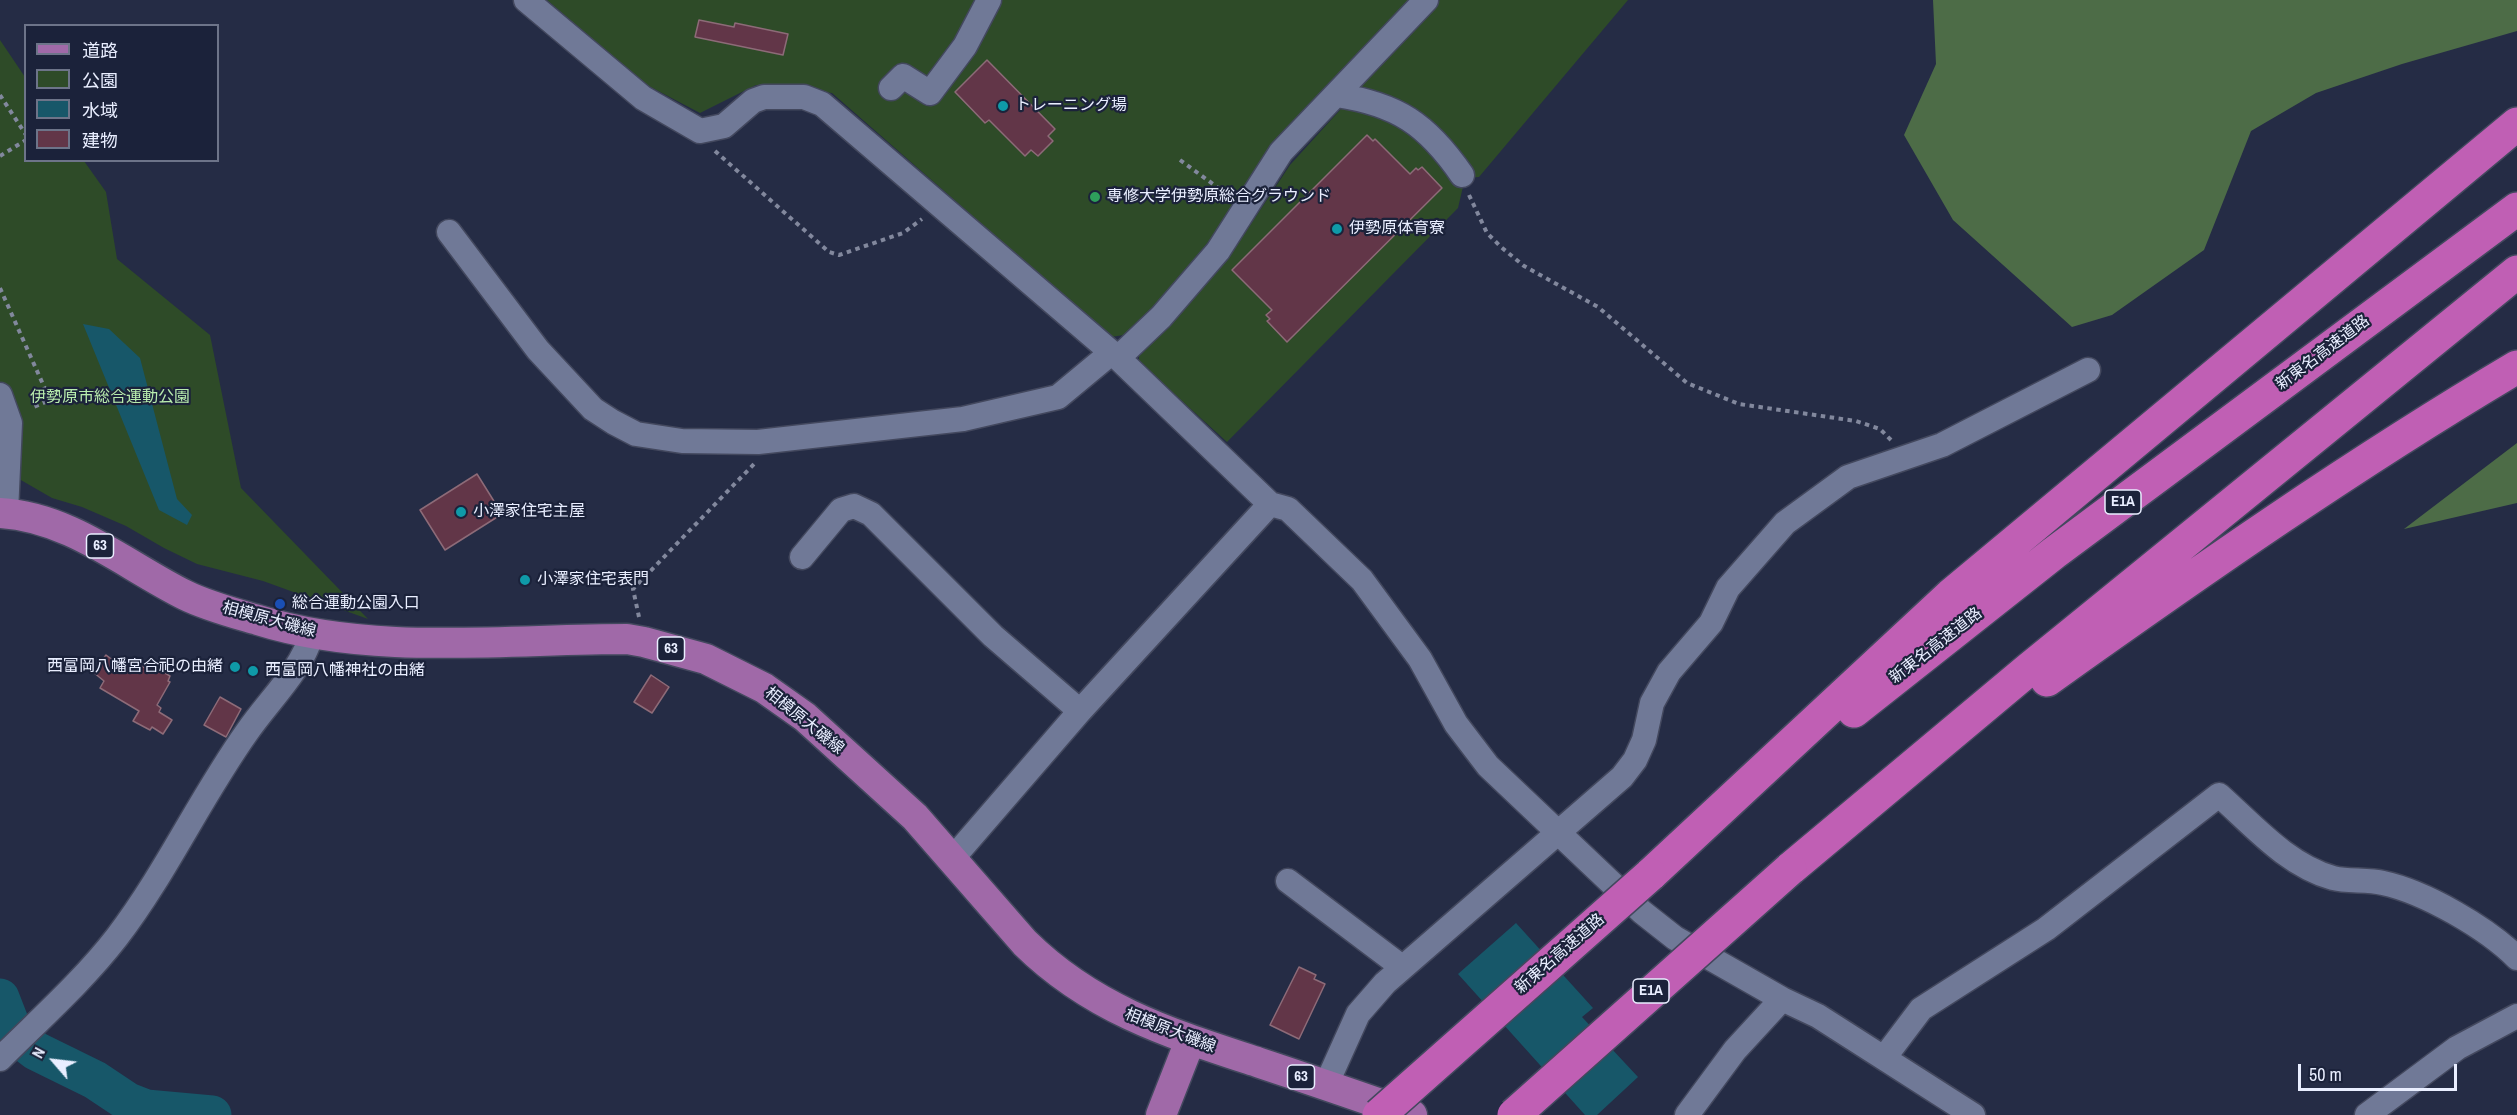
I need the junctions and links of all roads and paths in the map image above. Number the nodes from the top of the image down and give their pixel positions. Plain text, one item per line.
1 (526, 0) edge
2 (989, 0) edge
3 (1426, 0) edge
4 (891, 88) dead end
5 (0, 95) edge
6 (1336, 95) junction
7 (2517, 124) edge
8 (700, 131) junction
9 (24, 132) edge
10 (24, 141) edge
11 (0, 156) edge
12 (1180, 160) dead end
13 (1462, 175) joint
14 (939, 206) junction
15 (1246, 208) junction
16 (2517, 208) edge
17 (449, 232) dead end
18 (2517, 272) edge
19 (0, 288) edge
20 (1114, 356) junction
21 (2517, 367) edge
22 (2088, 370) dead end
23 (0, 395) edge
24 (31, 408) dead end
25 (778, 440) junction
26 (1898, 460) junction
27 (1270, 504) junction
28 (3, 513) edge
29 (802, 557) dead end
30 (312, 634) junction
31 (644, 642) junction
32 (1080, 711) junction
33 (1734, 802) junction
34 (1558, 833) junction
35 (953, 858) junction
36 (1793, 873) junction
37 (1301, 883) dead end
38 (2517, 958) edge
39 (1402, 967) junction
40 (1782, 999) junction
41 (2517, 1016) edge
42 (1190, 1041) junction
43 (1884, 1058) junction
44 (0, 1059) edge
45 (1326, 1085) junction
46 (1161, 1115) edge
47 (1380, 1115) edge
48 (1412, 1115) edge
49 (1514, 1115) edge
50 (1687, 1115) edge
51 (1973, 1115) edge
52 (2367, 1115) edge

1 - 8 street
2 - 4 street
3 - 6 street
5 - 9 path
6 - 13 street
6 - 15 street
7 - 33 highway
8 - 14 street
8 - 14 path
10 - 11 path
12 - 15 path
13 - 26 path
14 - 20 street
15 - 20 street
16 - 33 highway, 新東名高速道路 / E1A
17 - 25 street
18 - 36 highway
19 - 24 path
20 - 25 street
20 - 27 street
21 - 36 highway
22 - 26 street
23 - 28 street
25 - 31 path
26 - 34 street
27 - 32 street
27 - 34 street
28 - 30 main road, 相模原大磯線 / 63
29 - 32 street
30 - 31 main road, 相模原大磯線 / 63
30 - 44 street
31 - 35 main road, 相模原大磯線 / 63
32 - 35 street
33 - 47 highway, 新東名高速道路, bridge
34 - 39 street
34 - 40 street
35 - 42 main road, 相模原大磯線 / 63
36 - 49 highway, E1A, bridge
37 - 39 street
38 - 43 street
39 - 45 street
40 - 43 street
40 - 50 street
41 - 52 street
42 - 45 main road, 相模原大磯線 / 63
42 - 46 main road
43 - 51 street
45 - 48 main road, 相模原大磯線 / 63

